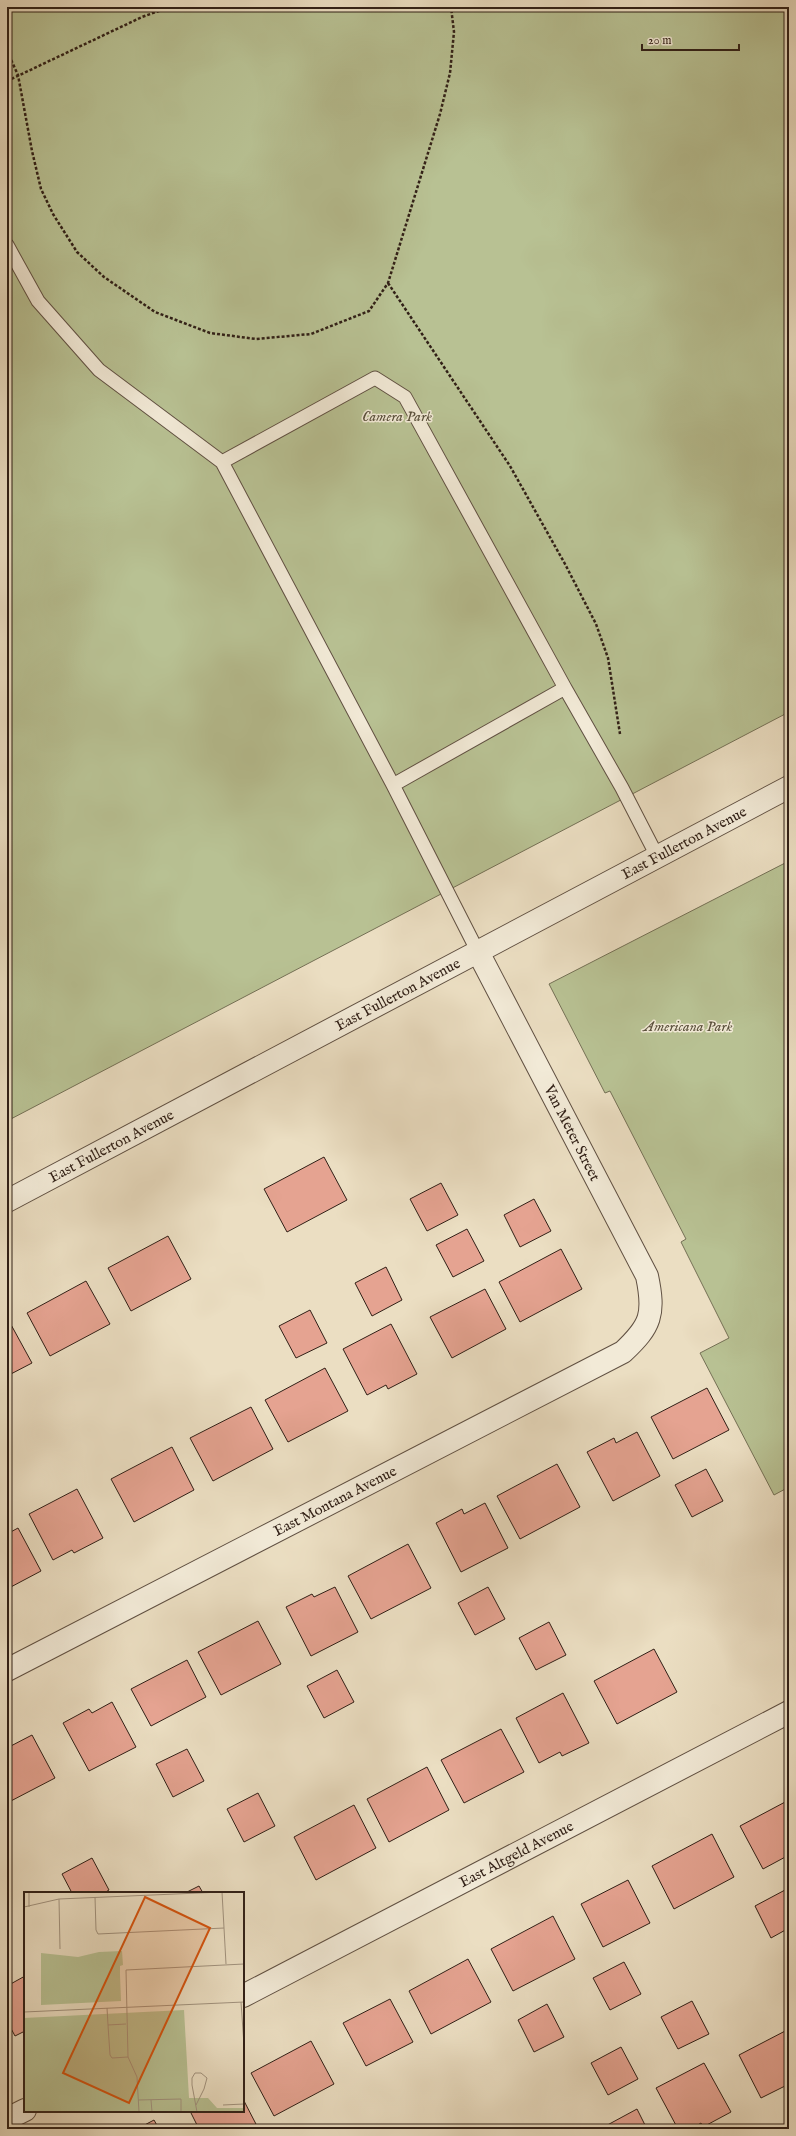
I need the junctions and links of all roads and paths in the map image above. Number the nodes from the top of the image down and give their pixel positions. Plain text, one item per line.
1 (170, 7) edge
2 (451, 7) edge
3 (7, 51) edge
4 (18, 75) junction
5 (7, 81) edge
6 (7, 245) edge
7 (388, 282) junction
8 (222, 462) junction
9 (565, 688) junction
10 (620, 737) dead end
11 (393, 786) junction
12 (789, 787) edge
13 (657, 856) junction
14 (478, 952) junction
15 (7, 1202) edge
16 (650, 1317) joint
17 (7, 1670) edge
18 (789, 1712) edge
19 (244, 1995) edge
20 (24, 2110) edge
21 (7, 2119) edge

1 - 4 path
2 - 7 path
3 - 4 path
4 - 5 path
4 - 7 path
6 - 8 lane
7 - 10 path
8 - 9 lane
8 - 11 lane
9 - 11 lane
9 - 13 lane
11 - 14 lane
12 - 13 street, East Fullerton Avenue
13 - 14 street, East Fullerton Avenue
14 - 15 street, East Fullerton Avenue
14 - 16 street, Van Meter Street
16 - 17 street, East Montana Avenue
18 - 19 street, East Altgeld Avenue
20 - 21 street

